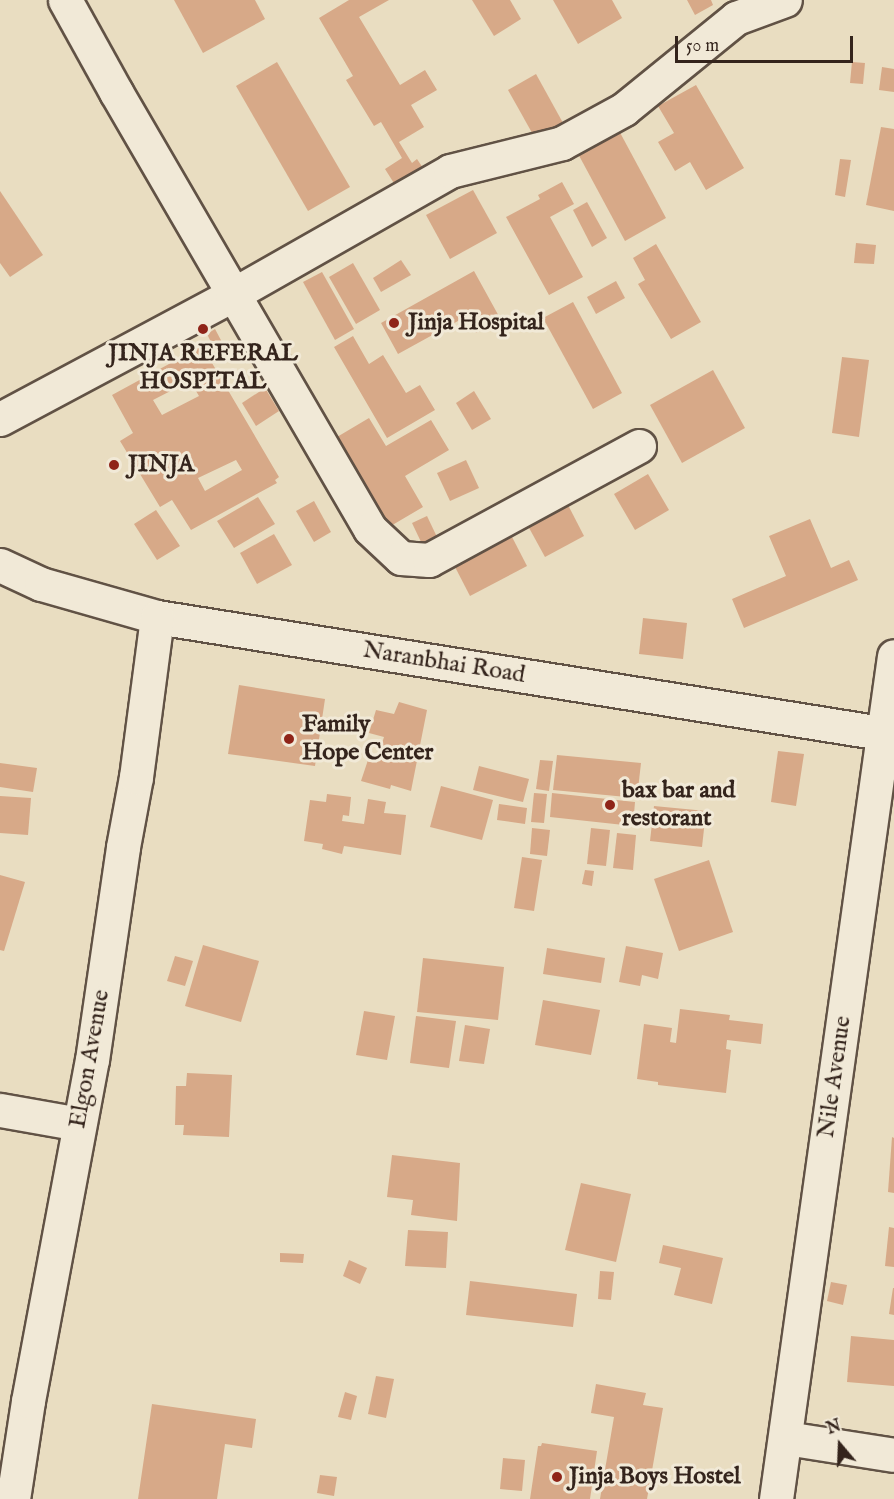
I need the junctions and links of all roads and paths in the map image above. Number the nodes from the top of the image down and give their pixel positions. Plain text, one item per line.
1 (65, 0) edge
2 (785, 0) edge
3 (733, 9) edge
4 (232, 295) junction
5 (0, 419) edge
6 (639, 446) dead end
7 (0, 565) edge
8 (157, 617) junction
9 (894, 656) edge
10 (888, 734) edge
11 (0, 1110) edge
12 (79, 1124) junction
13 (786, 1438) junction
14 (894, 1455) edge
15 (13, 1499) edge
16 (776, 1499) edge

1 - 4 street
2 - 3 street
3 - 4 street
4 - 5 street
4 - 6 street
7 - 8 street, Naranbhai Road
8 - 10 street, Naranbhai Road
8 - 12 street, Elgon Avenue
9 - 10 street, Nile Avenue
10 - 13 street, Nile Avenue
11 - 12 street
12 - 15 street, Elgon Avenue
13 - 14 street
13 - 16 street, Nile Avenue

